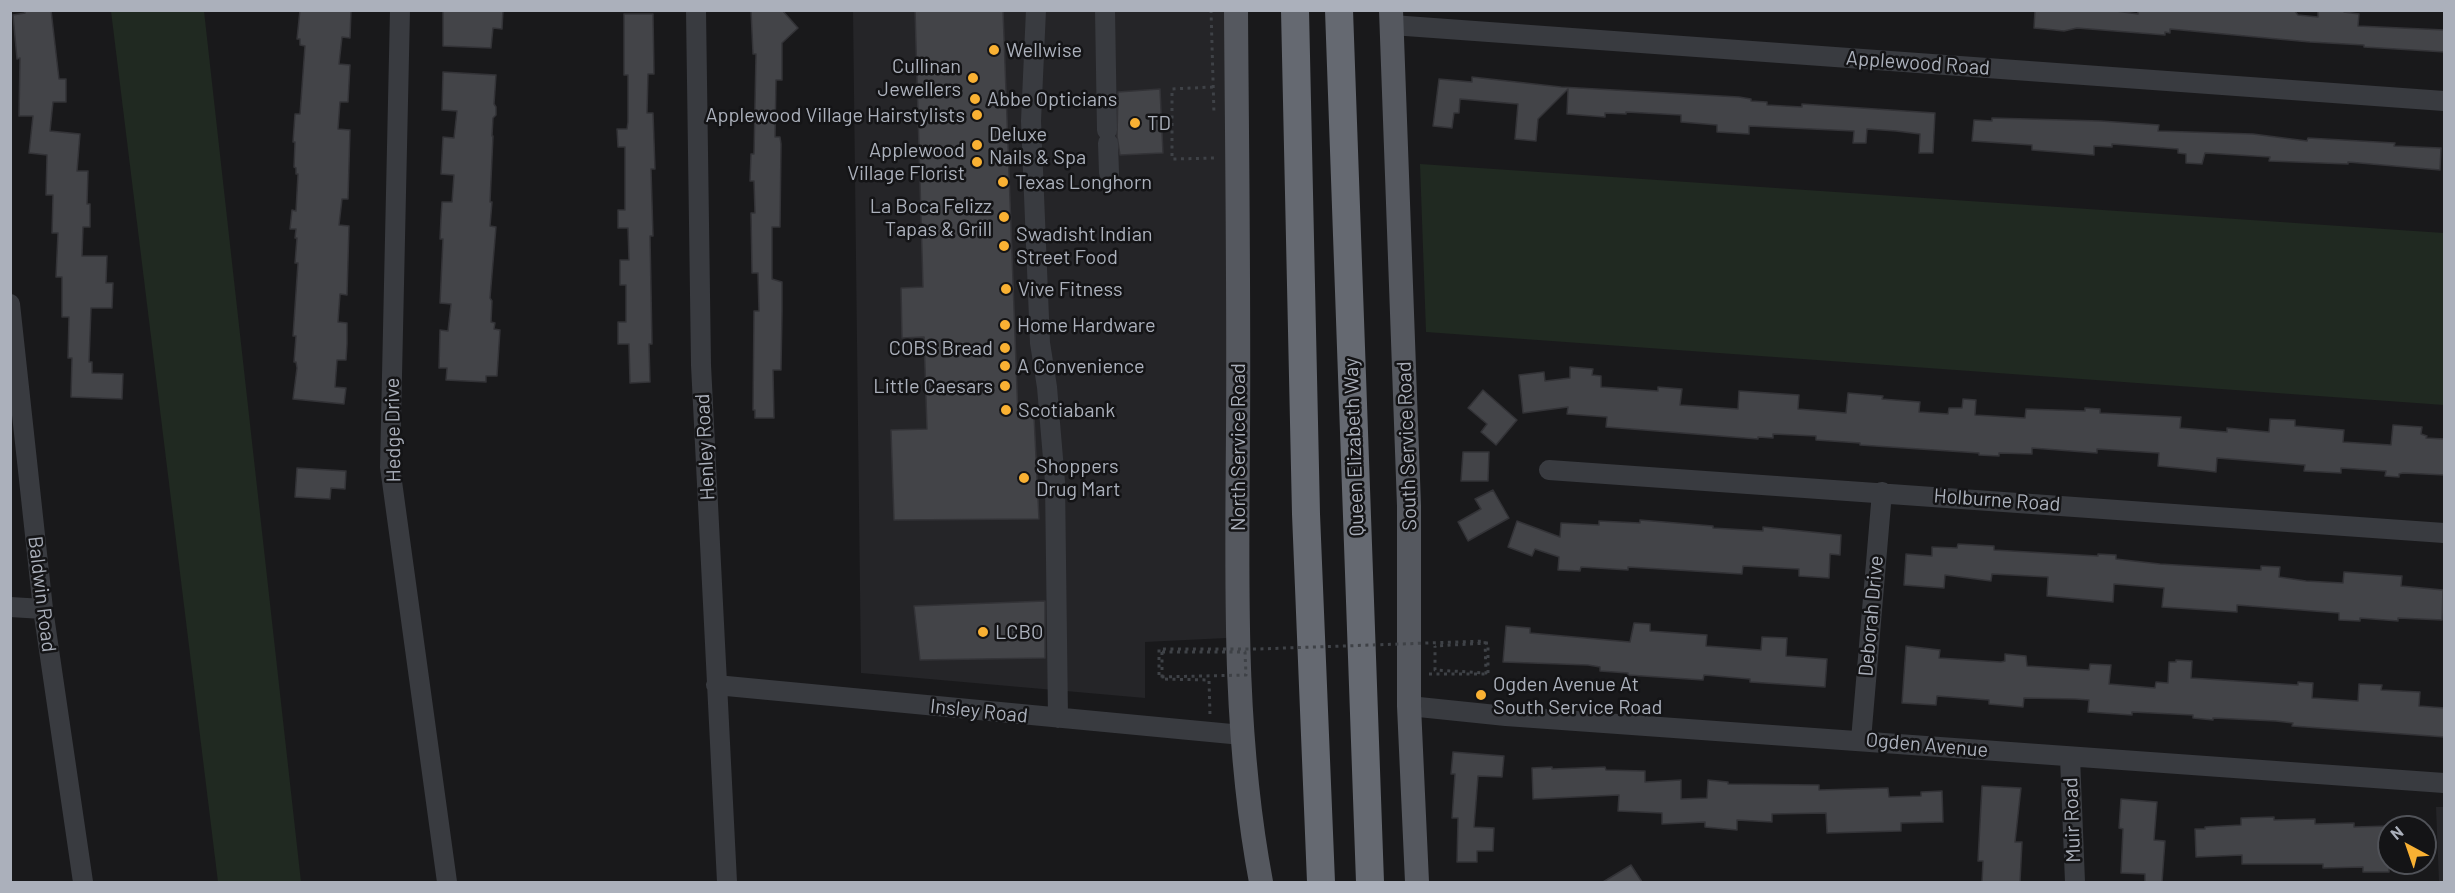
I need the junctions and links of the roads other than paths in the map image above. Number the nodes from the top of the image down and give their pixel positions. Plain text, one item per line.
1 (399, 10) edge
2 (696, 10) edge
3 (1036, 10) edge
4 (1105, 10) edge
5 (1236, 10) edge
6 (1295, 10) edge
7 (1339, 10) edge
8 (1391, 18) edge
9 (2445, 101) edge
10 (1109, 173) dead end
11 (10, 304) edge
12 (1549, 470) dead end
13 (1882, 492) junction
14 (2445, 533) edge
15 (10, 607) edge
16 (43, 609) junction
17 (716, 685) junction
18 (1409, 706) junction
19 (1058, 718) junction
20 (1242, 735) junction
21 (1861, 740) junction
22 (2070, 757) junction
23 (2445, 783) edge
24 (84, 882) edge
25 (447, 882) edge
26 (727, 882) edge
27 (1261, 882) edge
28 (1321, 882) edge
29 (1370, 882) edge
30 (1417, 882) edge
31 (2075, 882) edge

1 - 25 street, Hedge Drive
2 - 17 street, Henley Road
3 - 19 street
4 - 10 street
5 - 20 main road, North Service Road
6 - 28 highway
7 - 29 highway, Queen Elizabeth Way
8 - 9 street, Applewood Road
8 - 18 main road, South Service Road
11 - 16 street, Baldwin Road
12 - 13 street, Holburne Road
13 - 14 street, Holburne Road
13 - 21 street, Deborah Drive
15 - 16 street
16 - 24 street, Baldwin Road
17 - 19 street, Insley Road
17 - 26 street, Henley Road
18 - 21 street, Ogden Avenue
18 - 30 main road, South Service Road
19 - 20 street, Insley Road
20 - 27 main road, North Service Road
21 - 22 street, Ogden Avenue
22 - 23 street, Ogden Avenue
22 - 31 street, Muir Road

